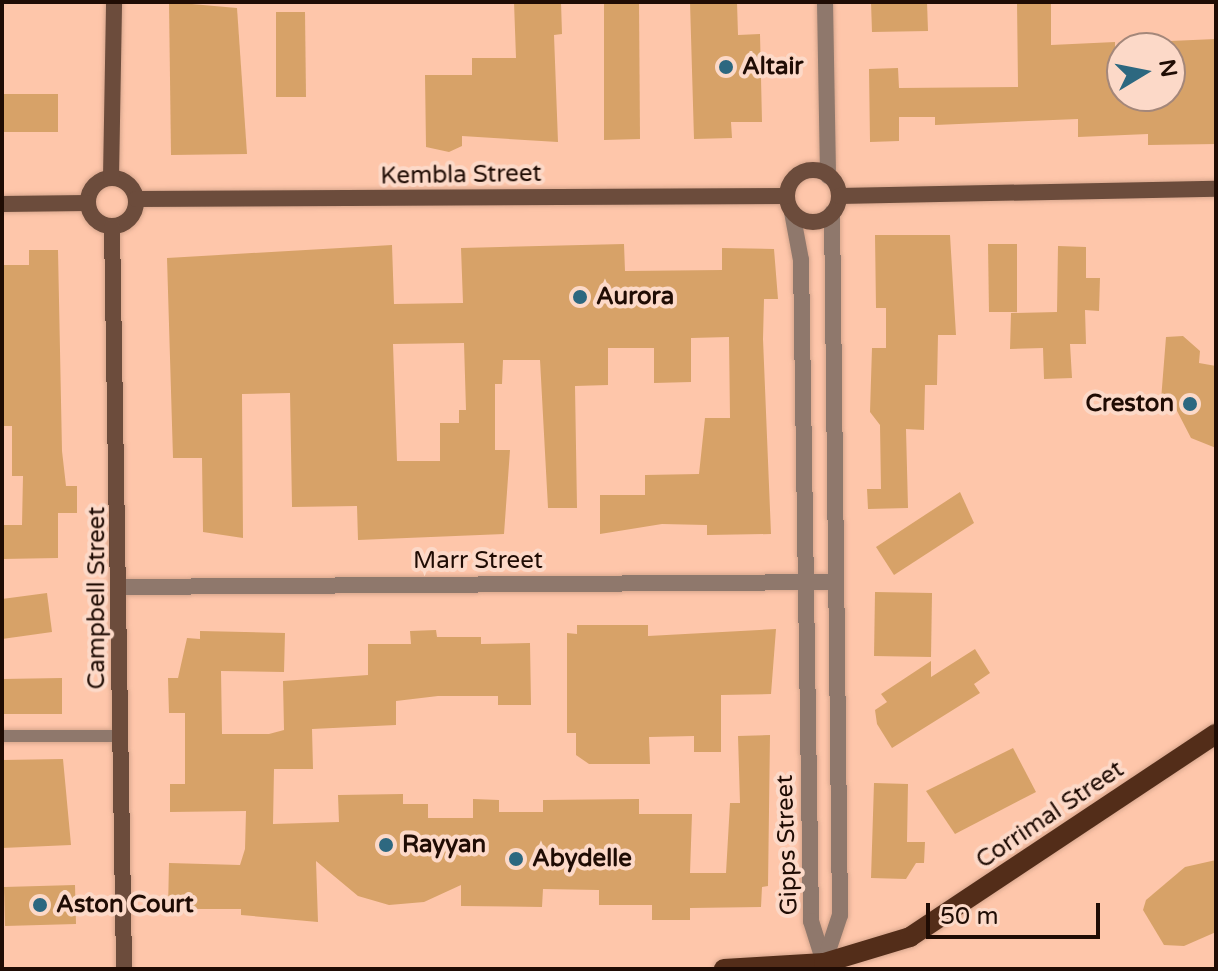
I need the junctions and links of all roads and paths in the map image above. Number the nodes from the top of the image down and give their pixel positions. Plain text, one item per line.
1 (114, 2) edge
2 (825, 2) edge
3 (828, 176) junction
4 (111, 178) junction
5 (1216, 189) edge
6 (839, 196) junction
7 (136, 199) junction
8 (87, 203) junction
9 (2, 204) edge
10 (790, 204) junction
11 (832, 213) junction
12 (112, 227) junction
13 (805, 582) junction
14 (835, 582) junction
15 (121, 587) junction
16 (1216, 734) edge
17 (2, 736) edge
18 (121, 736) junction
19 (825, 966) edge
20 (124, 969) edge
21 (724, 969) edge

1 - 4 street
2 - 3 street
3 - 6 street
3 - 10 street
4 - 7 street
4 - 8 street
5 - 6 street
6 - 11 street
7 - 10 street, Kembla Street
7 - 12 street
8 - 9 street
8 - 12 street
10 - 11 street
10 - 13 street, Gipps Street
11 - 14 street, Gipps Street
12 - 15 street, Campbell Street
13 - 14 street, Marr Street
13 - 15 street, Marr Street
13 - 19 street, Gipps Street
14 - 19 street, Gipps Street
15 - 18 street, Campbell Street
16 - 19 main road, Corrimal Street
17 - 18 lane
18 - 20 street, Campbell Street
19 - 21 main road, Corrimal Street

